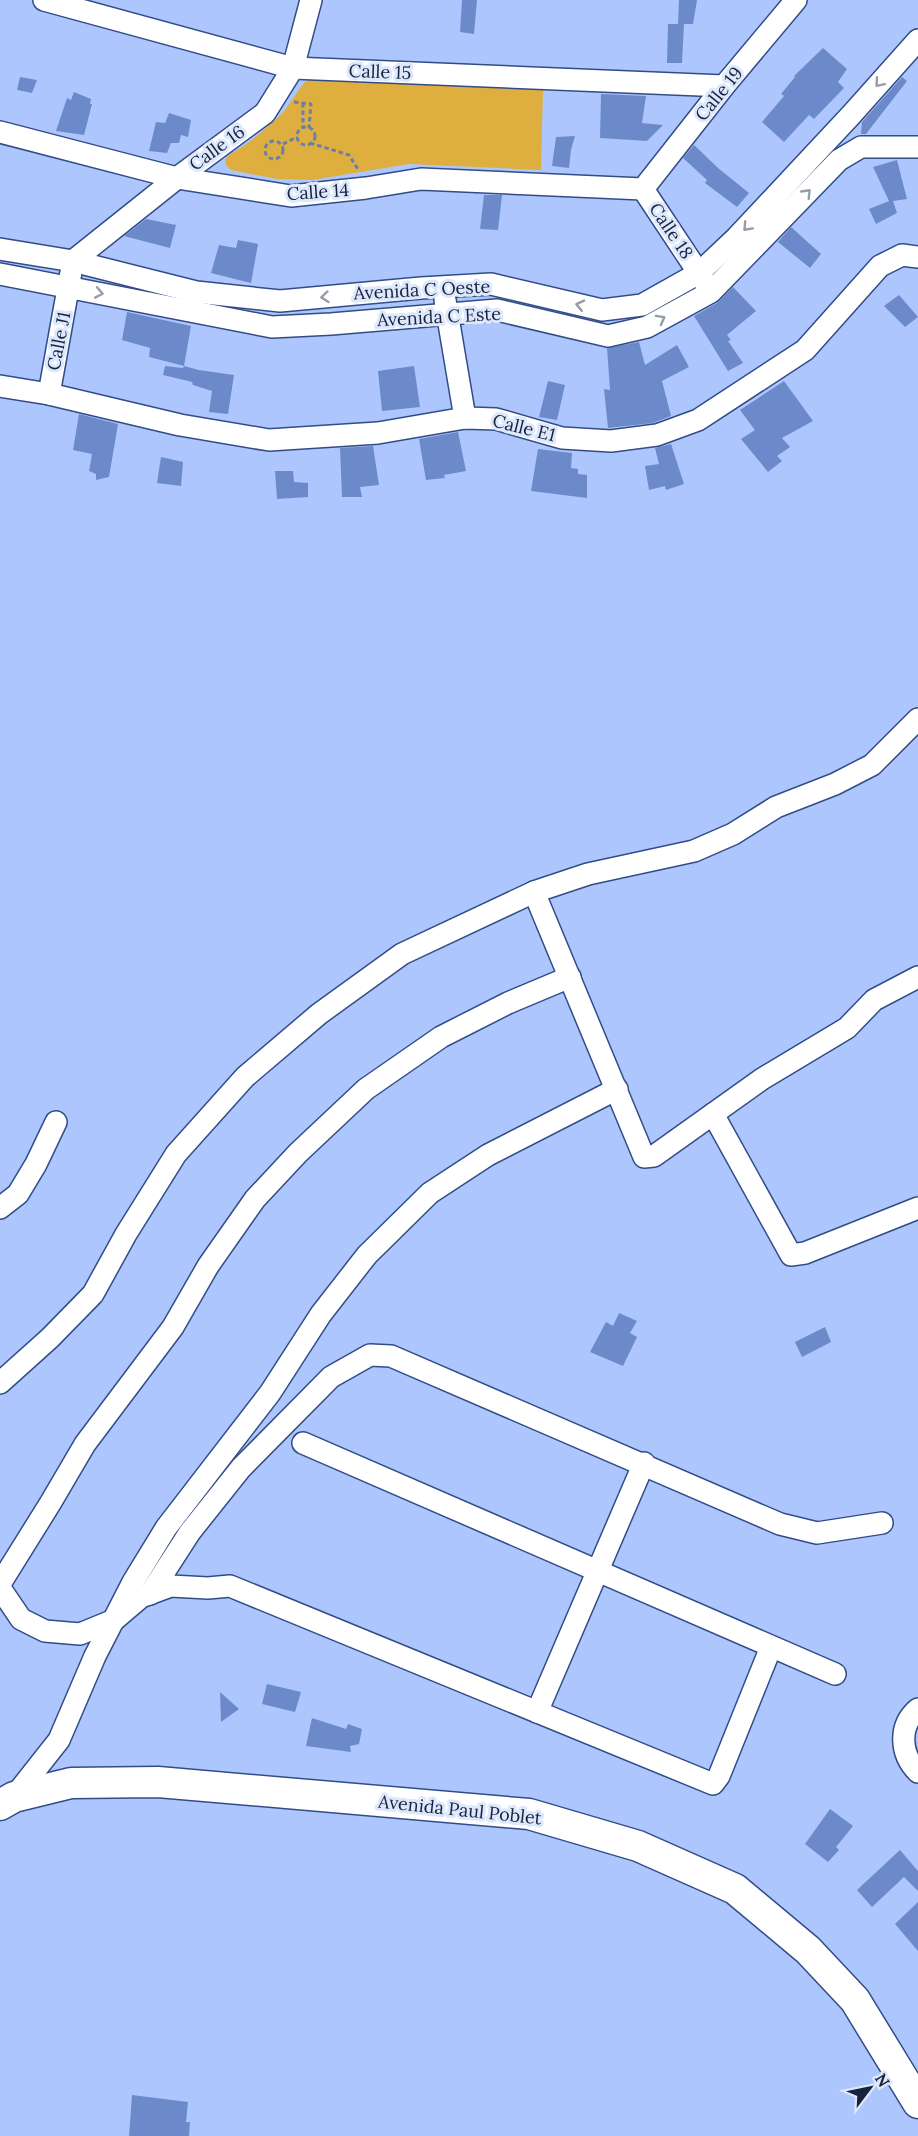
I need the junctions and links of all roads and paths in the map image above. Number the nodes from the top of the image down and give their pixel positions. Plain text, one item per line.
1 (44, 0) edge
2 (312, 0) edge
3 (796, 0) edge
4 (918, 40) edge
5 (293, 68) junction
6 (724, 86) junction
7 (274, 99) junction
8 (303, 103) junction
9 (303, 128) junction
10 (309, 128) junction
11 (0, 132) edge
12 (297, 137) junction
13 (310, 144) junction
14 (282, 145) junction
15 (918, 147) edge
16 (177, 178) junction
17 (369, 188) junction
18 (643, 189) junction
19 (0, 249) edge
20 (918, 257) edge
21 (74, 261) junction
22 (699, 273) junction
23 (0, 274) edge
24 (444, 286) junction
25 (69, 288) junction
26 (711, 292) junction
27 (447, 313) junction
28 (0, 386) edge
29 (49, 394) junction
30 (465, 418) junction
31 (918, 719) edge
32 (534, 892) junction
33 (570, 977) junction
34 (918, 978) edge
35 (617, 1089) junction
36 (713, 1114) junction
37 (56, 1122) dead end
38 (0, 1208) edge
39 (918, 1208) edge
40 (0, 1383) edge
41 (303, 1443) dead end
42 (644, 1464) junction
43 (882, 1523) dead end
44 (599, 1571) junction
45 (0, 1586) edge
46 (150, 1594) junction
47 (114, 1620) junction
48 (771, 1647) junction
49 (835, 1674) dead end
50 (918, 1709) edge
51 (537, 1712) junction
52 (918, 1773) edge
53 (7, 1801) edge
54 (918, 2103) edge

1 - 5 street, Calle 15
2 - 5 street, Calle 16
3 - 6 street, Calle 19
4 -> 22 street, Avenida C Oeste
5 - 6 street, Calle 15
5 - 7 street, Calle 16
6 - 18 street, Calle 19
7 - 8 path
7 - 16 street, Calle 16
8 - 9 path
8 - 10 path
9 - 10 path
9 - 12 path
10 - 13 path
11 - 16 street, Calle 14
12 - 13 path
12 - 14 path
13 - 17 path
14 - 14 path
26 -> 15 street, Avenida C Este
16 - 17 street, Calle 14
16 - 21 street, Calle 16
17 - 18 street, Calle 14
18 - 22 street, Calle 18
19 - 21 street, Avenida C Oeste
20 - 30 street, Calle E1
24 -> 21 street, Avenida C Oeste
21 - 25 street, Calle J1
22 -> 24 street, Avenida C Oeste
22 - 26 street, Calle 18
23 - 25 street, Avenida C Este
24 - 27 street
25 -> 27 street, Avenida C Este
25 - 29 street, Calle J1
27 -> 26 street, Avenida C Este
27 - 30 street
28 - 29 street, Calle E1
29 - 30 street, Calle E1
31 - 32 street
32 - 33 street
32 - 40 street
33 - 35 street
33 - 45 street
34 - 36 street
35 - 36 street
35 - 47 street
36 - 39 street
37 - 38 street
41 - 44 street
42 - 43 street
42 - 44 street
42 - 46 street
44 - 48 street
44 - 51 street
45 - 47 street
46 - 47 street
46 - 51 street
47 - 53 street
48 - 49 street
48 - 51 street
50 - 52 street
53 - 54 main road, Avenida Paul Poblet

